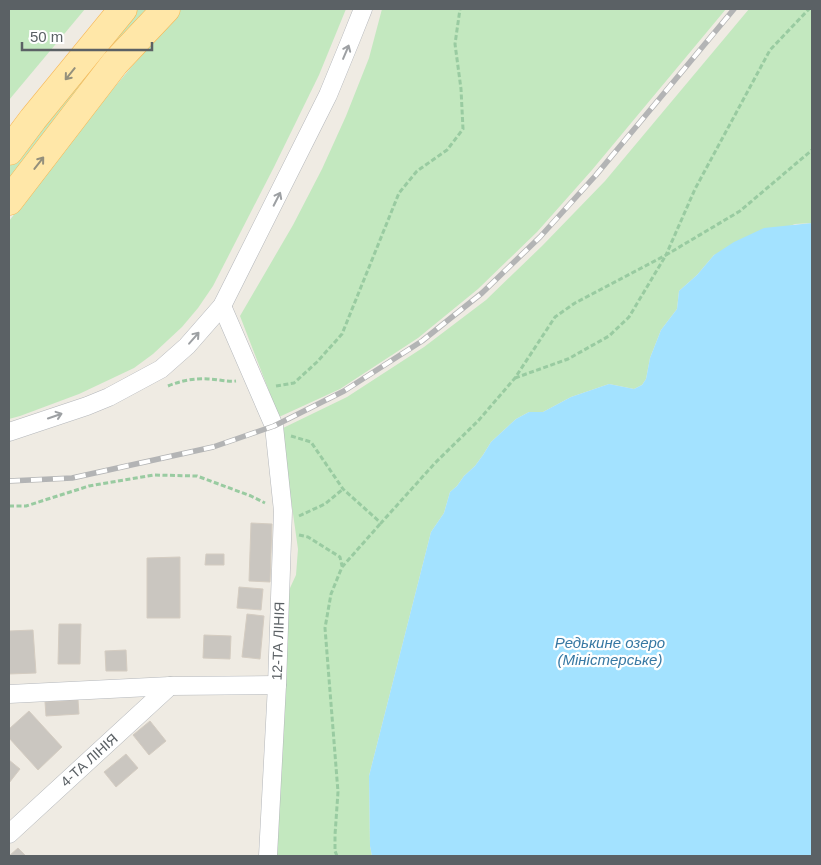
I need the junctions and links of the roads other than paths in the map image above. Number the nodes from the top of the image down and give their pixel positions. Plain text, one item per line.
1 (123, 9) edge
2 (166, 9) edge
3 (363, 9) edge
4 (9, 151) edge
5 (9, 201) edge
6 (222, 306) junction
7 (9, 432) edge
8 (277, 685) junction
9 (170, 686) junction
10 (9, 694) edge
11 (9, 834) edge
12 (268, 856) edge

1 -> 4 main road
5 -> 2 main road
6 -> 3 street
7 -> 6 street
6 - 8 street, 12-ТА ЛІНІЯ
8 - 9 street
8 - 12 street, 12-ТА ЛІНІЯ
9 - 10 street
9 - 11 street, 4-ТА ЛІНІЯ

